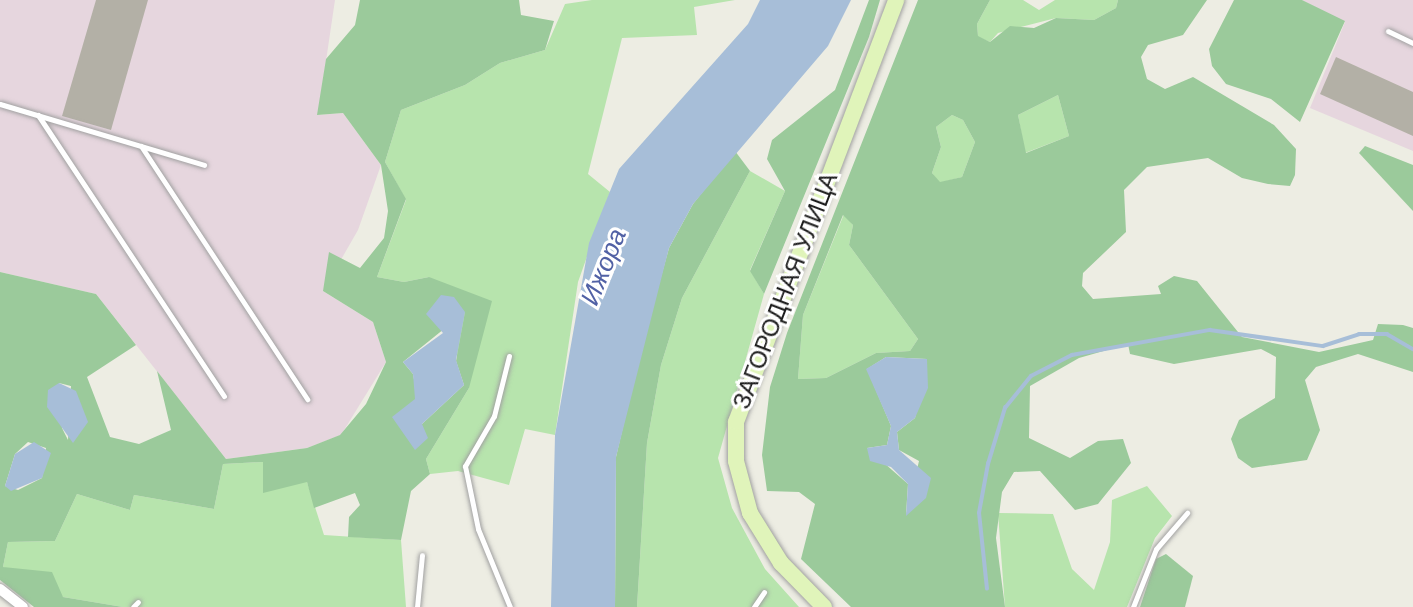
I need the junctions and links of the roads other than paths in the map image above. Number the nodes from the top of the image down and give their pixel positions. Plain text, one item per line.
1 (896, 0) edge
2 (1388, 31) dead end
3 (1413, 43) edge
4 (0, 104) edge
5 (38, 115) junction
6 (141, 146) junction
7 (204, 165) dead end
8 (509, 356) dead end
9 (224, 396) dead end
10 (307, 399) dead end
11 (1187, 513) dead end
12 (422, 555) dead end
13 (0, 590) edge
14 (764, 592) dead end
15 (23, 607) edge
16 (416, 607) edge
17 (510, 607) edge
18 (754, 607) edge
19 (824, 607) edge
20 (1133, 607) edge

1 - 19 main road, ЗАГОРОДНАЯ УЛИЦА
2 - 3 lane
4 - 5 lane
5 - 6 lane
5 - 9 lane
6 - 7 lane
6 - 10 lane
8 - 17 lane
11 - 20 lane
12 - 16 lane
13 - 15 street
14 - 18 lane

